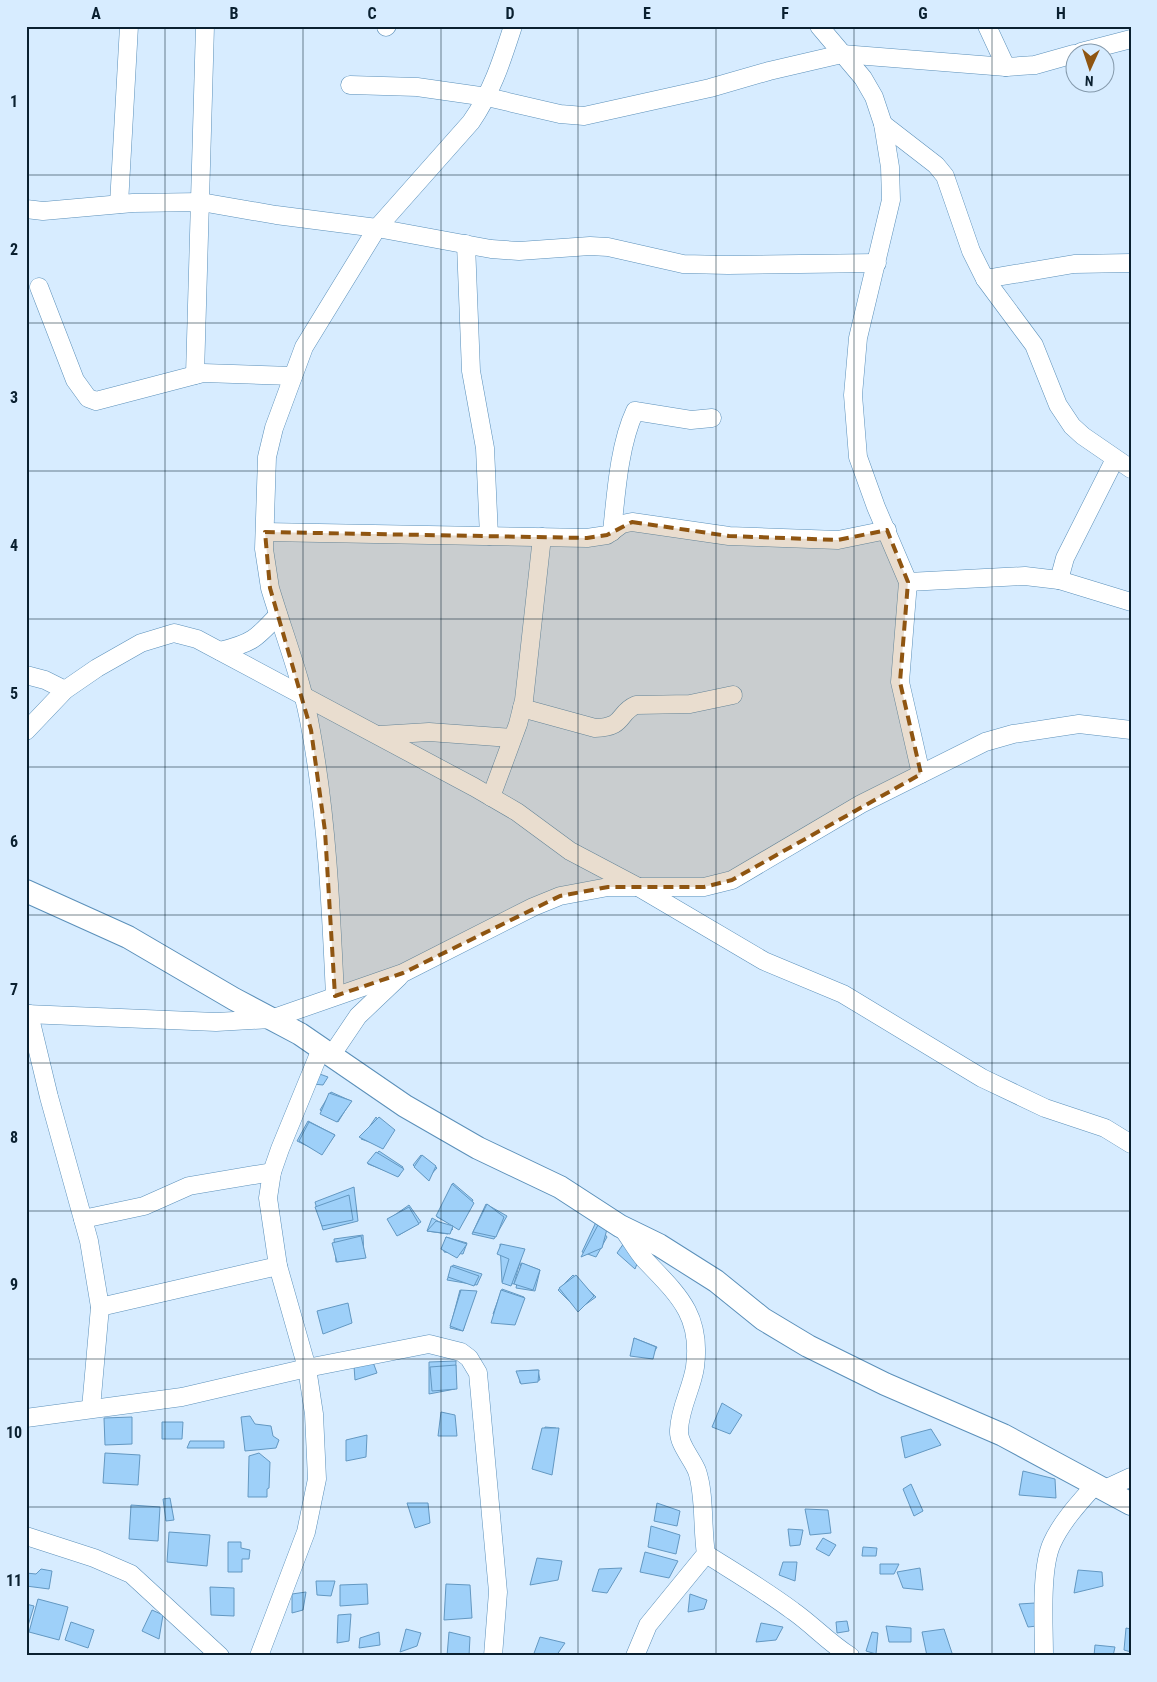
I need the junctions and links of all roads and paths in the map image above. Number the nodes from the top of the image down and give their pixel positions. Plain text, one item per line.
1 (129, 26) edge
2 (205, 26) edge
3 (513, 26) edge
4 (819, 26) edge
5 (987, 26) edge
6 (1131, 39) edge
7 (1114, 43) edge
8 (842, 54) junction
9 (1064, 57) edge
10 (1006, 67) junction
11 (350, 85) dead end
12 (488, 97) junction
13 (883, 124) junction
14 (201, 202) junction
15 (119, 204) junction
16 (26, 209) edge
17 (376, 228) junction
18 (466, 244) junction
19 (1131, 262) edge
20 (877, 263) junction
21 (985, 279) junction
22 (39, 287) dead end
23 (195, 375) junction
24 (293, 376) junction
25 (712, 418) dead end
26 (1115, 459) junction
27 (1131, 469) edge
28 (887, 530) junction
29 (265, 532) junction
30 (612, 532) junction
31 (489, 536) junction
32 (542, 537) junction
33 (1059, 580) junction
34 (908, 582) junction
35 (1131, 602) edge
36 (278, 615) junction
37 (220, 651) junction
38 (26, 675) edge
39 (65, 690) junction
40 (302, 695) junction
41 (733, 695) dead end
42 (522, 708) junction
43 (1131, 730) edge
44 (26, 731) edge
45 (379, 735) junction
46 (512, 738) junction
47 (920, 774) junction
48 (491, 797) junction
49 (640, 888) junction
50 (26, 892) edge
51 (403, 973) junction
52 (335, 996) junction
53 (28, 1014) edge
54 (272, 1019) junction
55 (326, 1053) junction
56 (1131, 1144) edge
57 (272, 1172) junction
58 (83, 1219) junction
59 (620, 1226) junction
60 (278, 1266) junction
61 (100, 1307) junction
62 (307, 1368) junction
63 (91, 1408) junction
64 (26, 1418) edge
65 (1131, 1477) edge
66 (1100, 1487) junction
67 (1131, 1504) edge
68 (26, 1536) edge
69 (706, 1554) junction
70 (220, 1656) edge
71 (260, 1656) edge
72 (493, 1656) edge
73 (635, 1656) edge
74 (850, 1656) edge
75 (1044, 1656) edge

1 - 15 street
2 - 14 street
3 - 12 street
4 - 8 street
5 - 10 street
6 - 7 street
8 - 10 street
8 - 12 street
8 - 13 street
9 - 10 street
11 - 12 street
12 - 17 street
13 - 20 street
13 - 21 street
14 - 15 street
14 - 17 street
14 - 23 street
15 - 16 street
17 - 18 street
17 - 24 street
18 - 20 street
18 - 31 street
19 - 21 street
20 - 28 street
21 - 26 street
22 - 23 street
23 - 24 street
24 - 29 street
25 - 30 street
26 - 27 street
26 - 33 street
28 - 30 street
28 - 34 street
29 - 31 street
29 - 36 street
30 - 32 street
31 - 32 street
32 - 42 street
33 - 34 street
33 - 35 street
34 - 47 street
36 - 37 street
36 - 40 street
37 - 39 street
37 - 40 street
38 - 39 street
39 - 44 street
40 - 45 street
40 - 52 street
41 - 42 street
42 - 46 street
43 - 47 street
45 - 46 street
45 - 48 street
46 - 48 street
47 - 49 street
48 - 49 street
49 - 51 street
49 - 56 street
50 - 54 street
51 - 52 street
51 - 55 street
52 - 54 street
53 - 54 street
53 - 58 street
54 - 55 street
55 - 57 street
55 - 59 street
57 - 58 street
57 - 60 street
58 - 61 street
59 - 66 street
59 - 69 street
60 - 61 street
60 - 62 street
61 - 63 street
62 - 63 street
62 - 71 street
62 - 72 street
63 - 64 street
65 - 66 street
66 - 67 street
66 - 75 street
68 - 70 street
69 - 73 street
69 - 74 street

